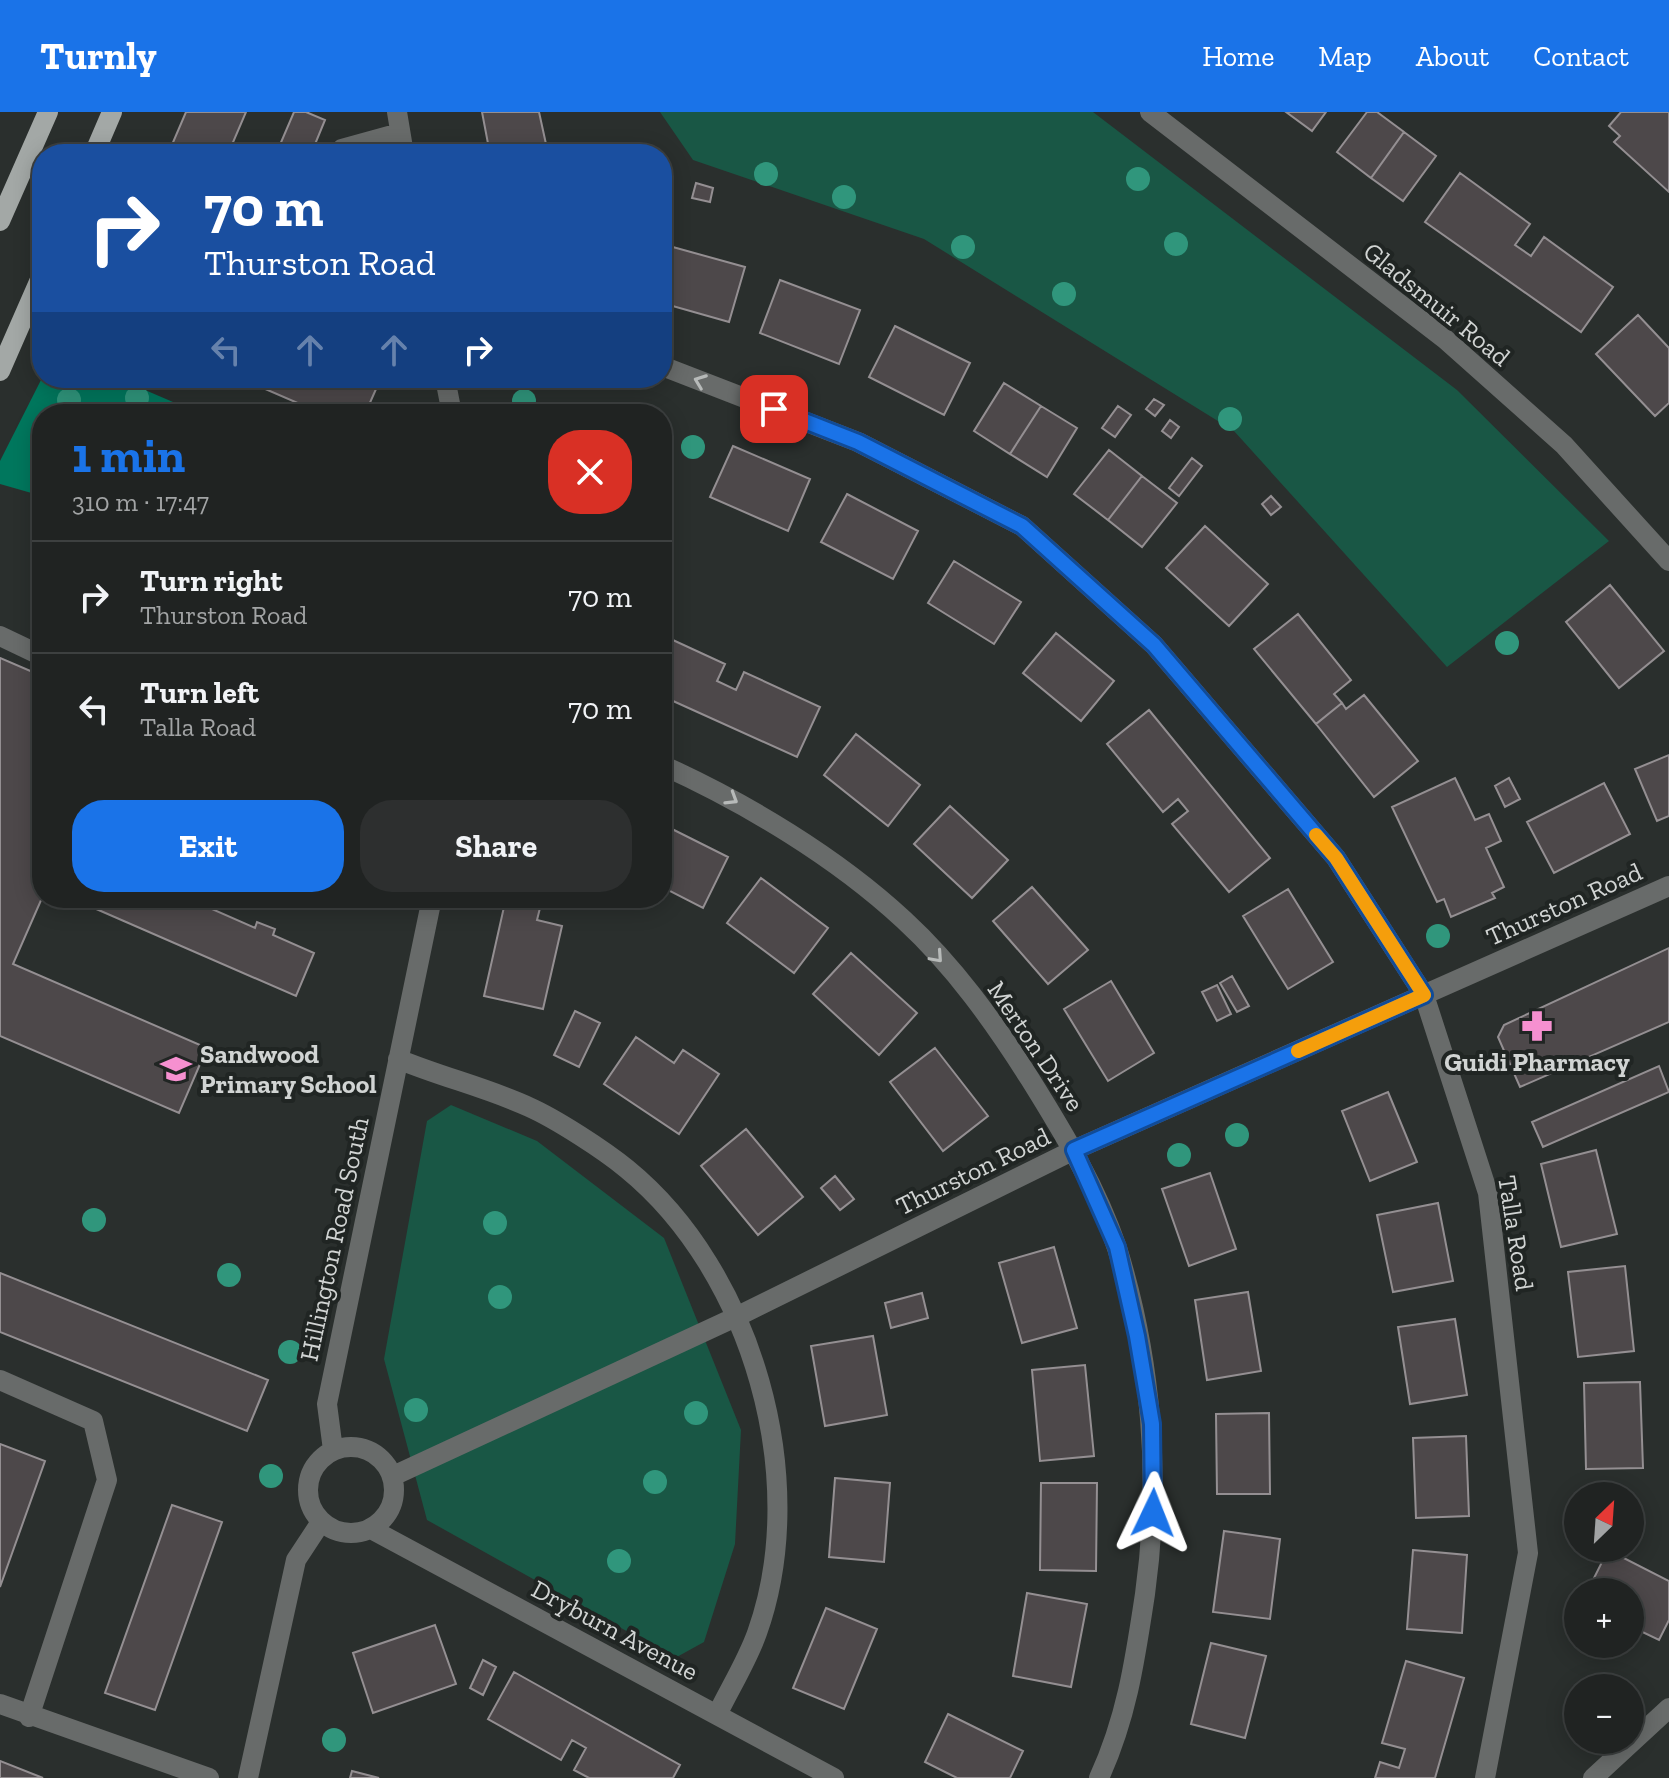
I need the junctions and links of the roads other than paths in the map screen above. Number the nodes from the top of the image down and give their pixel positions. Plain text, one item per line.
1 (48, 112) edge
2 (112, 112) edge
3 (397, 112) edge
4 (1150, 112) edge
5 (34, 144) edge
6 (98, 144) edge
7 (402, 144) edge
8 (32, 148) edge
9 (0, 221) edge
10 (32, 298) edge
11 (672, 370) edge
12 (0, 371) edge
13 (1669, 561) edge
14 (0, 636) edge
15 (32, 651) edge
16 (672, 769) edge
17 (1669, 886) edge
18 (430, 908) edge
19 (1424, 995) junction
20 (398, 1059) junction
21 (1074, 1150) junction
22 (738, 1316) junction
23 (0, 1380) edge
24 (333, 1450) junction
25 (393, 1476) junction
26 (321, 1522) junction
27 (371, 1529) junction
28 (0, 1704) edge
29 (1669, 1708) edge
30 (717, 1715) junction
31 (29, 1717) junction
32 (209, 1778) edge
33 (248, 1778) edge
34 (834, 1778) edge
35 (1099, 1778) edge
36 (1485, 1778) edge
37 (1593, 1778) edge

1 - 5 main road
2 - 6 main road
3 - 7 street
4 - 13 street, Gladsmuir Road
8 - 9 main road
10 - 12 main road
19 -> 11 street, Talla Road
14 - 15 street
16 -> 21 street, Merton Drive
17 - 19 street, Thurston Road
18 - 20 street, Hillington Road South
19 - 21 street, Thurston Road
19 - 36 street, Talla Road
20 - 22 street
20 - 24 street, Hillington Road South
21 - 22 street, Thurston Road
21 - 35 street, Merton Drive
22 - 25 street, Thurston Road
22 - 30 street
23 - 31 street
24 - 25 street
24 - 26 street
25 - 27 street
26 - 27 street
26 - 33 street
27 - 30 street, Dryburn Avenue
28 - 31 street
29 - 37 street
30 - 34 street, Dryburn Avenue
31 - 32 street

